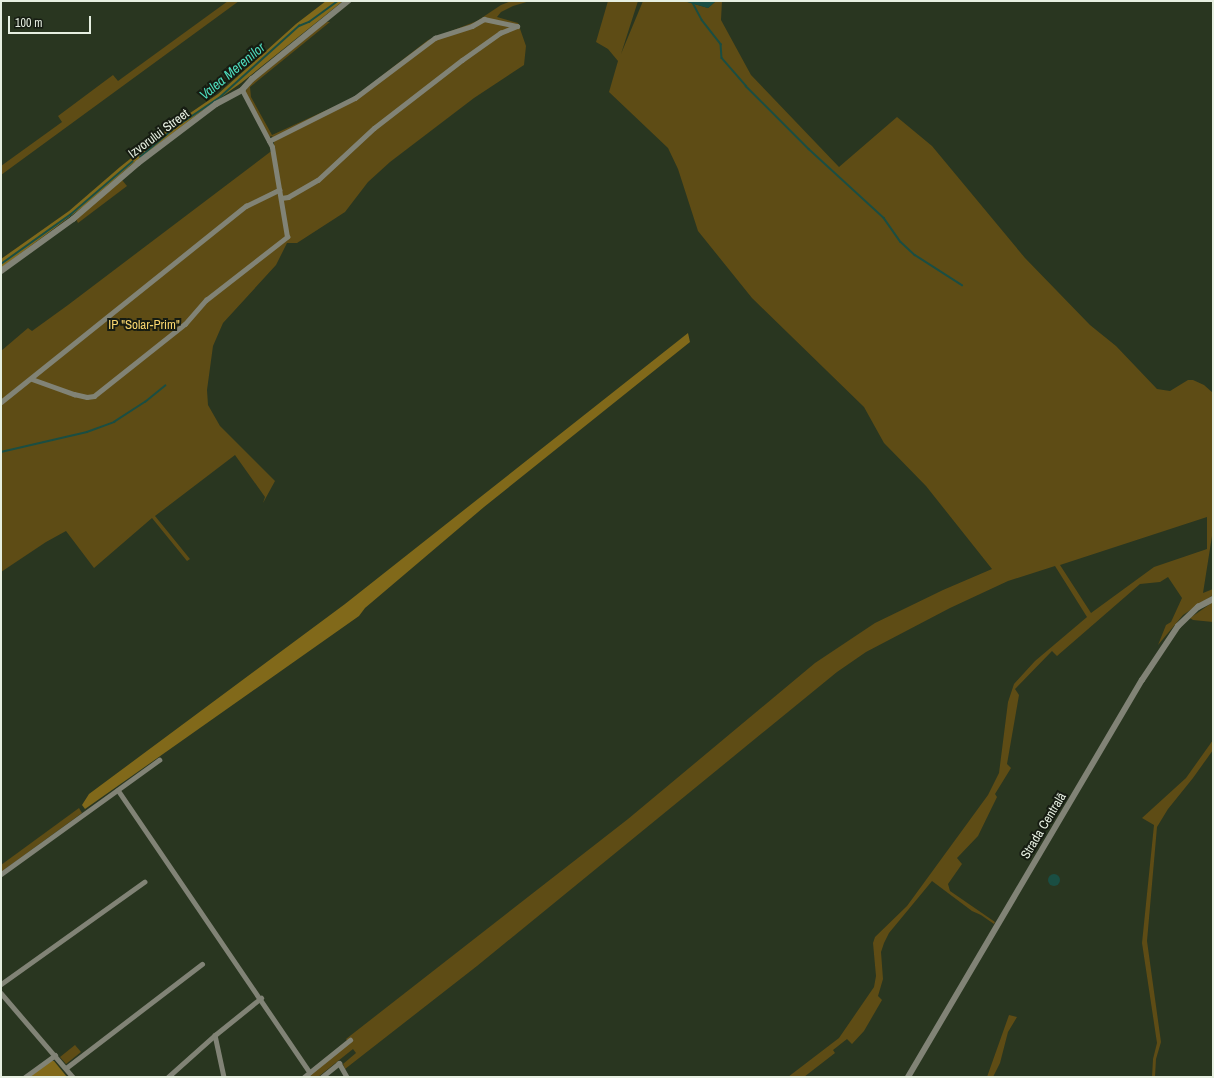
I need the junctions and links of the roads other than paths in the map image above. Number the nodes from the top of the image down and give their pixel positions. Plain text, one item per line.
1 (348, 1) edge
2 (242, 90) junction
3 (269, 141) junction
4 (279, 190) junction
5 (281, 198) junction
6 (1, 271) edge
7 (32, 379) junction
8 (1, 402) edge
9 (1213, 599) edge
10 (158, 760) dead end
11 (118, 790) junction
12 (1, 874) edge
13 (144, 882) dead end
14 (202, 964) dead end
15 (1, 984) edge
16 (1, 993) edge
17 (261, 998) junction
18 (215, 1035) junction
19 (350, 1040) dead end
20 (55, 1055) junction
21 (66, 1068) junction
22 (310, 1072) junction
23 (25, 1077) edge
24 (73, 1077) edge
25 (168, 1077) edge
26 (224, 1077) edge
27 (304, 1077) edge
28 (322, 1077) edge
29 (347, 1077) edge
30 (908, 1077) edge

1 - 2 street, Izvorului Street
2 - 3 street
2 - 6 street, Izvorului Street
3 - 4 street
3 - 5 street
4 - 5 street
4 - 7 street
5 - 7 street
7 - 8 street
9 - 30 street, Strada Centrală
10 - 11 street
11 - 12 street
11 - 17 street
13 - 15 street
14 - 21 street
16 - 20 street
17 - 18 street
17 - 22 street
18 - 25 street
18 - 26 street
19 - 22 street
20 - 21 street
20 - 23 street
21 - 24 street
22 - 27 street
28 - 29 street

